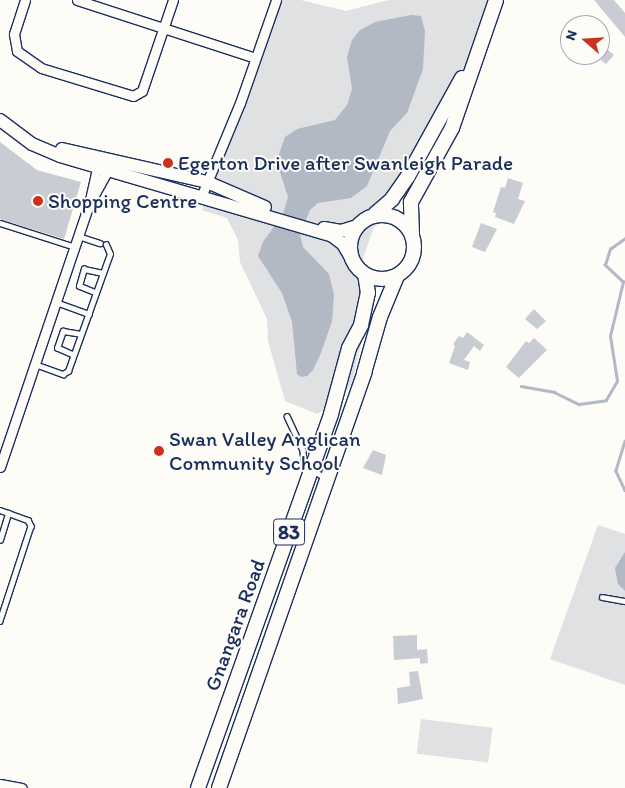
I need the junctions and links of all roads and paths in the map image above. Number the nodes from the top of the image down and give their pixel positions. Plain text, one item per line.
1 (25, 0) edge
2 (77, 0) edge
3 (173, 0) edge
4 (276, 0) edge
5 (496, 0) edge
6 (164, 27) junction
7 (482, 39) junction
8 (255, 58) junction
9 (0, 120) edge
10 (102, 165) junction
11 (207, 182) junction
12 (201, 197) junction
13 (277, 214) junction
14 (375, 214) junction
15 (0, 223) edge
16 (311, 226) junction
17 (356, 226) junction
18 (412, 234) junction
19 (78, 236) junction
20 (100, 243) dead end
21 (106, 245) dead end
22 (75, 247) junction
23 (351, 258) junction
24 (103, 273) junction
25 (365, 274) junction
26 (397, 276) junction
27 (96, 293) junction
28 (56, 302) junction
29 (89, 314) junction
30 (81, 334) junction
31 (73, 355) junction
32 (35, 364) junction
33 (287, 416) dead end
34 (0, 467) edge
35 (311, 471) junction
36 (327, 478) junction
37 (0, 510) edge
38 (8, 514) junction
39 (0, 540) edge
40 (602, 597) dead end
41 (625, 601) edge
42 (0, 621) edge
43 (0, 784) edge
44 (22, 788) edge
45 (198, 788) edge
46 (219, 788) edge

1 - 6 street
2 - 6 street
3 - 6 street
4 - 8 street
5 - 7 main road, 83
6 - 8 street
7 - 14 main road, 83
7 - 18 main road, 83
8 - 11 street
9 - 10 street
10 - 11 street
10 - 12 street
10 - 19 street
11 - 12 street
11 - 13 street
12 - 13 street
13 - 16 street
14 - 17 main road, 83
14 - 18 main road
15 - 22 lane
16 - 17 street
16 - 23 street
17 - 23 main road
18 - 26 main road, 83
19 - 20 lane
19 - 22 street
21 - 24 lane
22 - 28 street
23 - 25 main road
24 - 27 lane
24 - 27 lane
25 - 26 main road
25 - 35 main road, Gnangara Road / 83
26 - 36 main road, Gnangara Road / 83
27 - 29 lane
28 - 29 lane
28 - 32 street
29 - 30 lane
30 - 31 lane
30 - 31 lane
31 - 32 lane
32 - 34 street
33 - 35 lane
35 - 36 lane
35 - 45 main road, Gnangara Road / 83
36 - 46 main road, Gnangara Road / 83
37 - 38 lane
38 - 39 lane
38 - 42 lane
40 - 41 lane
43 - 44 street

